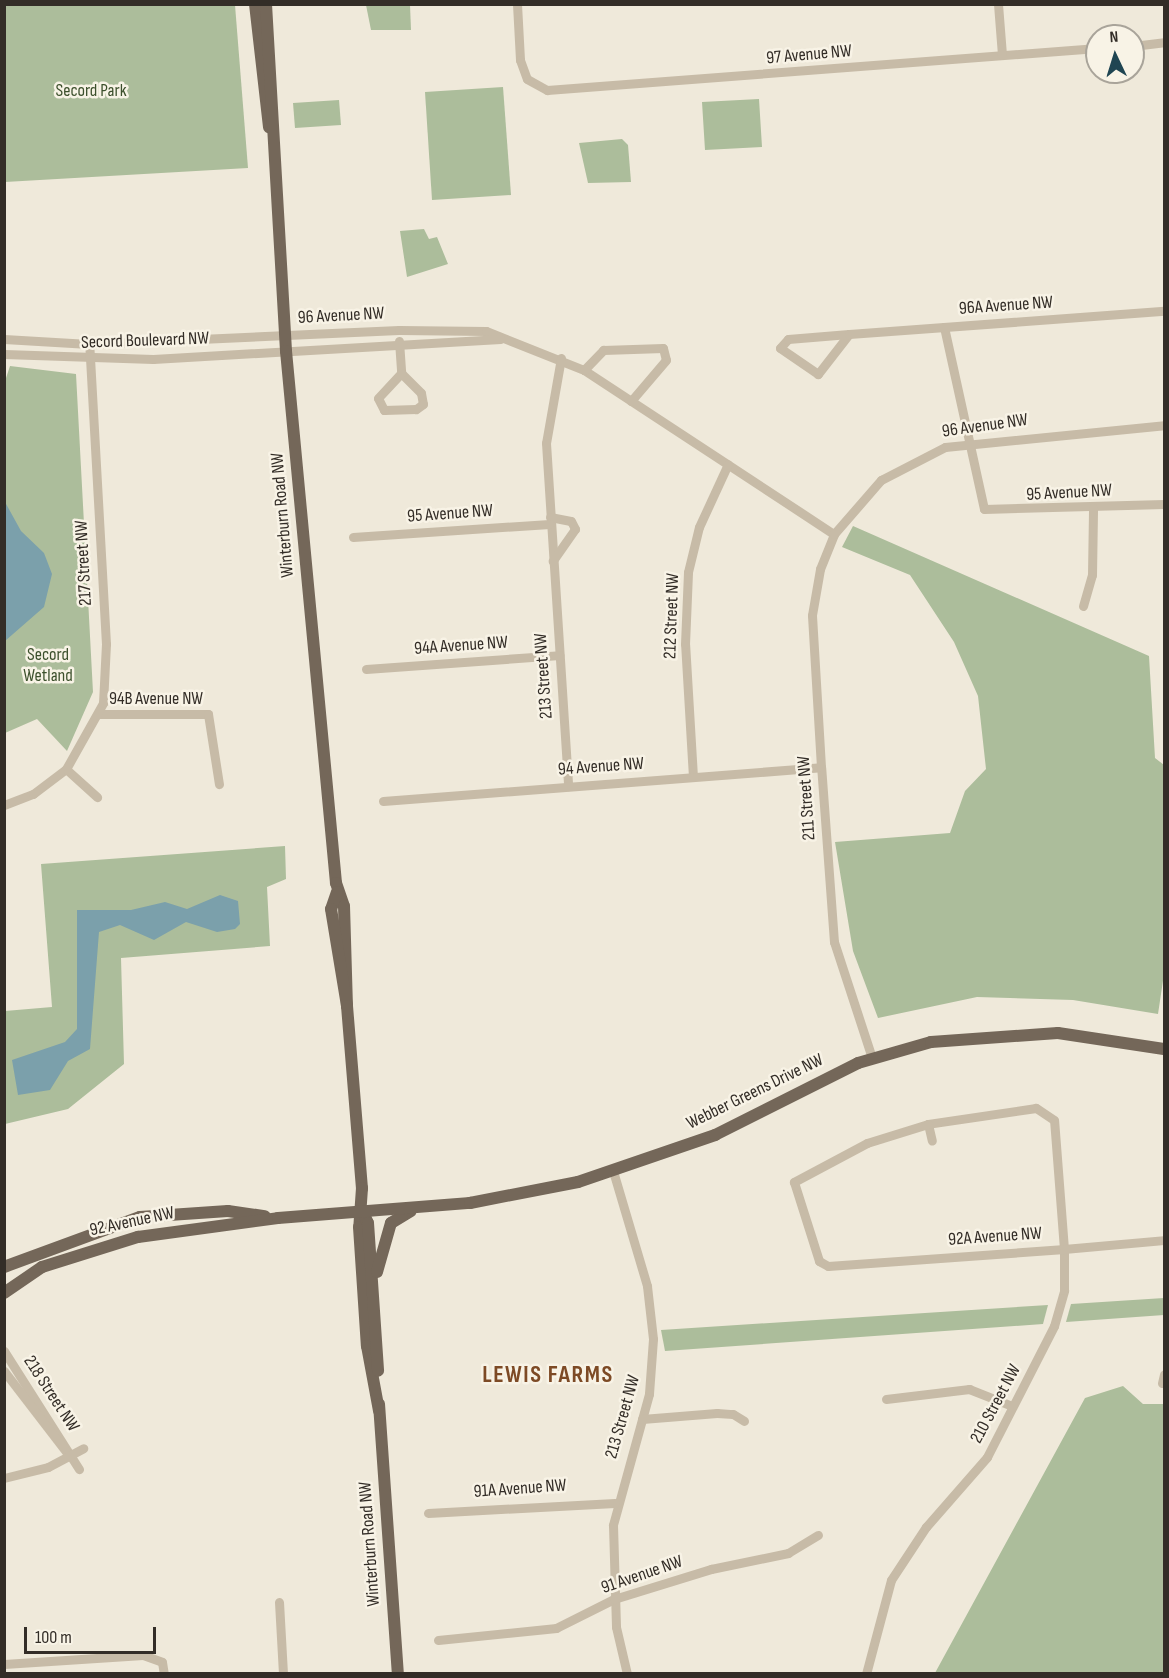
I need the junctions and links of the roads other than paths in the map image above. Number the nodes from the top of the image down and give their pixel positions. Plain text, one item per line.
1 (255, 4) edge
2 (266, 4) edge
3 (517, 4) edge
4 (998, 4) edge
5 (1164, 42) edge
6 (1145, 44) edge
7 (1085, 49) edge
8 (1002, 55) junction
9 (271, 133) junction
10 (1164, 311) edge
11 (944, 327) junction
12 (399, 330) junction
13 (849, 334) junction
14 (285, 335) junction
15 (4, 339) edge
16 (500, 339) junction
17 (89, 344) junction
18 (400, 344) junction
19 (286, 351) junction
20 (4, 354) edge
21 (561, 358) junction
22 (89, 360) junction
23 (584, 370) junction
24 (401, 373) junction
25 (631, 400) junction
26 (1164, 425) edge
27 (969, 442) junction
28 (728, 464) junction
29 (1164, 504) edge
30 (1093, 508) junction
31 (550, 520) junction
32 (834, 534) junction
33 (353, 537) dead end
34 (553, 563) junction
35 (1083, 606) dead end
36 (559, 655) junction
37 (366, 669) dead end
38 (99, 714) junction
39 (821, 767) junction
40 (66, 770) junction
41 (693, 777) junction
42 (219, 784) dead end
43 (568, 786) junction
44 (97, 797) dead end
45 (383, 801) dead end
46 (4, 805) edge
47 (1164, 1049) edge
48 (872, 1058) junction
49 (928, 1124) junction
50 (932, 1141) dead end
51 (613, 1172) junction
52 (421, 1208) junction
53 (363, 1212) junction
54 (278, 1218) junction
55 (1164, 1240) edge
56 (1064, 1249) junction
57 (4, 1267) edge
58 (4, 1293) edge
59 (374, 1307) junction
60 (4, 1352) edge
61 (4, 1371) edge
62 (886, 1399) dead end
63 (1012, 1406) junction
64 (379, 1411) junction
65 (642, 1419) junction
66 (744, 1421) dead end
67 (83, 1448) dead end
68 (69, 1456) junction
69 (79, 1469) dead end
70 (4, 1478) edge
71 (615, 1503) junction
72 (428, 1513) dead end
73 (818, 1535) dead end
74 (614, 1599) junction
75 (279, 1602) dead end
76 (438, 1640) dead end
77 (39, 1662) junction
78 (4, 1665) edge
79 (40, 1674) edge
80 (164, 1674) edge
81 (283, 1674) edge
82 (398, 1674) edge
83 (627, 1674) edge
84 (866, 1674) edge

1 - 9 main road, Winterburn Road NW
2 - 9 main road, Winterburn Road NW
3 - 8 street, 97 Avenue NW
4 - 8 street
5 - 6 street
7 - 8 street, 97 Avenue NW
9 - 14 main road, Winterburn Road NW
10 - 11 street, 96A Avenue NW
11 - 13 street, 96A Avenue NW
11 - 27 street
12 - 14 street, 96 Avenue NW
12 - 16 street, 96 Avenue NW
12 - 18 street, 96 Avenue NW
13 - 13 street, 96A Avenue NW
14 - 17 street, Secord Boulevard NW
14 - 19 main road, Winterburn Road NW
15 - 17 street, Secord Boulevard NW
16 - 18 street, 96 Avenue NW
16 - 21 street, 96 Avenue NW
17 - 22 street, 217 Street NW
18 - 19 street, 96 Avenue NW
18 - 24 street, 96 Avenue NW
19 - 22 street, Secord Boulevard NW
19 - 53 main road, Winterburn Road NW
20 - 22 street, Secord Boulevard NW
21 - 23 street, 96 Avenue NW
21 - 31 street, 213 Street NW
22 - 38 street, 217 Street NW
23 - 25 street, 96 Avenue NW
23 - 25 street
24 - 24 street
25 - 28 street, 96 Avenue NW
26 - 27 street, 96 Avenue NW
27 - 30 street, 95 Avenue NW
27 - 32 street, 96 Avenue NW
28 - 32 street, 96 Avenue NW
28 - 41 street, 212 Street NW
29 - 30 street, 95 Avenue NW
30 - 35 street
31 - 33 street, 95 Avenue NW
31 - 34 street, 213 Street NW
31 - 34 street
32 - 39 street, 211 Street NW
34 - 36 street, 213 Street NW
36 - 37 street, 94A Avenue NW
36 - 43 street, 213 Street NW
38 - 40 street, 217 Street NW
38 - 42 street, 94B Avenue NW
39 - 41 street, 94 Avenue NW
39 - 48 street, 211 Street NW
40 - 44 street
40 - 46 street
41 - 43 street, 94 Avenue NW
43 - 45 street, 94 Avenue NW
47 - 48 main road, Webber Greens Drive NW
48 - 51 main road, Webber Greens Drive NW
49 - 50 street
49 - 56 street, 210 Street NW
49 - 56 street, 92A Avenue NW
51 - 52 main road, Webber Greens Drive NW
51 - 65 street, 213 Street NW
52 - 53 main road, Webber Greens Drive NW
52 - 59 main road
53 - 54 main road, 92 Avenue NW
53 - 59 main road, Winterburn Road NW
53 - 64 main road, Winterburn Road NW
54 - 57 main road, 92 Avenue NW
54 - 58 main road, 92 Avenue NW
55 - 56 street, 92A Avenue NW
56 - 63 street, 210 Street NW
59 - 64 main road, Winterburn Road NW
60 - 68 street, 218 Street NW
61 - 68 street, 218 Street NW
62 - 63 street
63 - 84 street, 210 Street NW
64 - 82 main road, Winterburn Road NW
65 - 66 street
65 - 71 street, 213 Street NW
67 - 68 street
68 - 69 street, 218 Street NW
68 - 70 street
71 - 72 street, 91A Avenue NW
71 - 74 street, 213 Street NW
73 - 74 street, 91 Avenue NW
74 - 76 street, 91 Avenue NW
74 - 83 street, 213 Street NW
75 - 81 street
77 - 78 street
77 - 79 street
77 - 80 street

